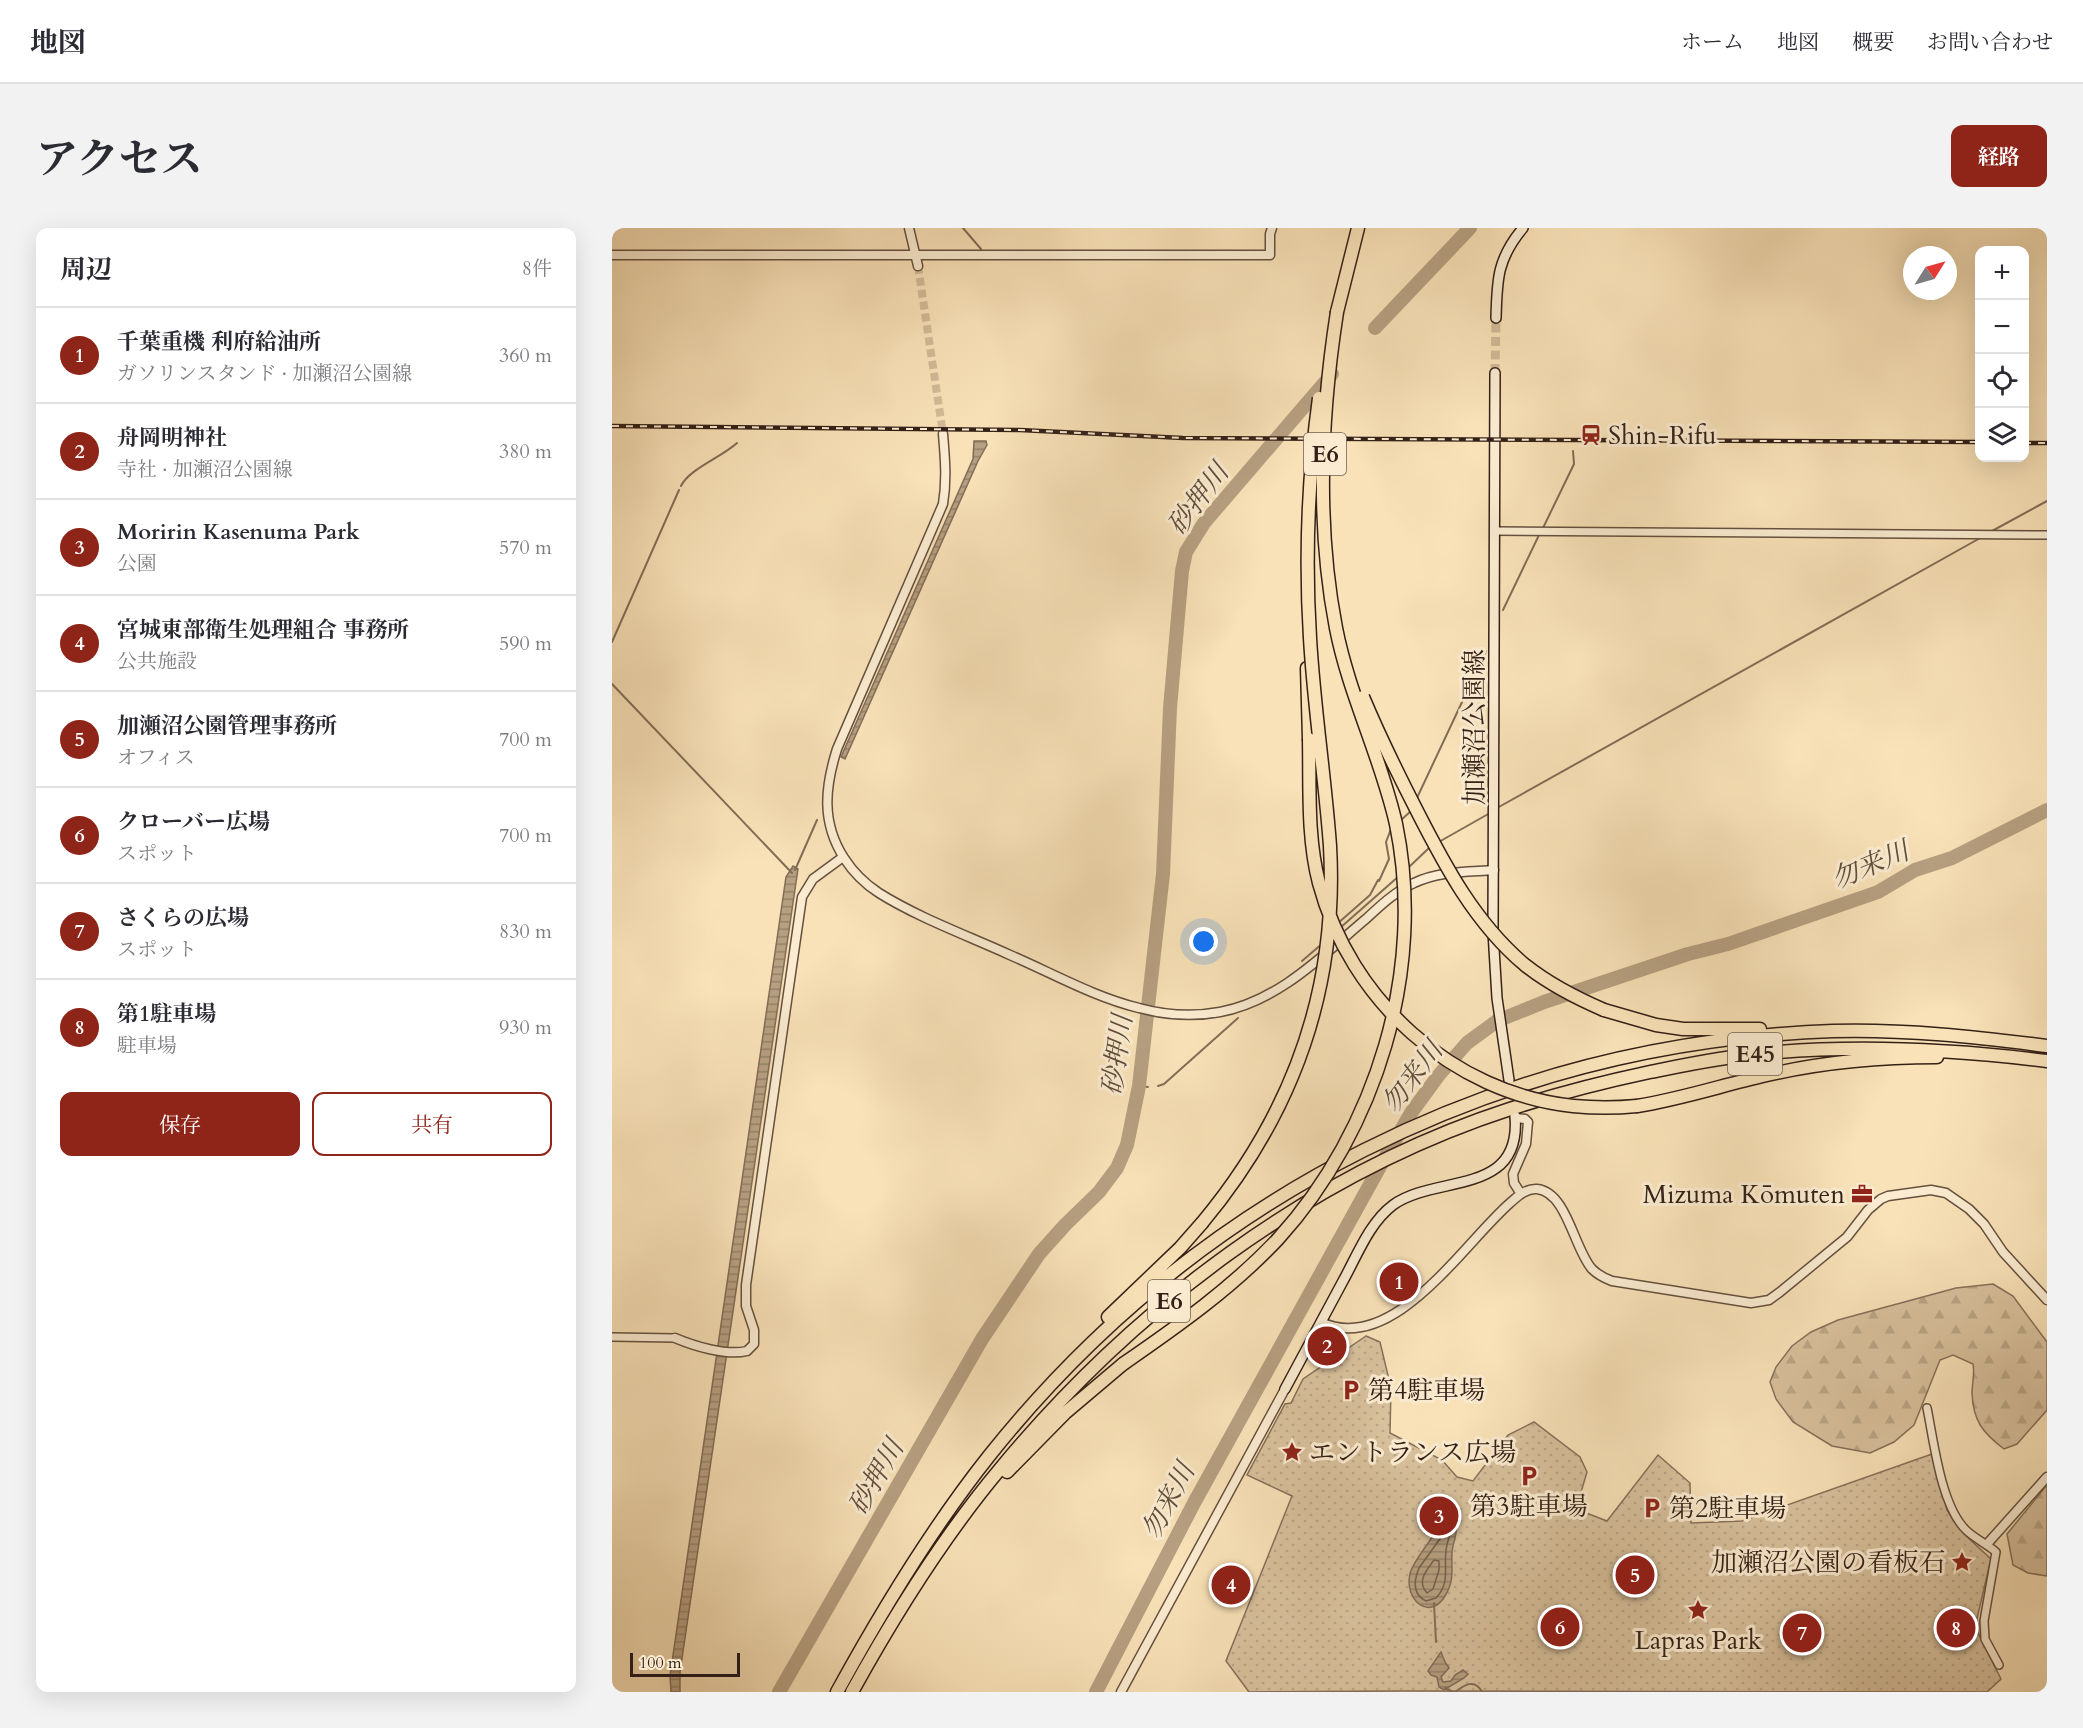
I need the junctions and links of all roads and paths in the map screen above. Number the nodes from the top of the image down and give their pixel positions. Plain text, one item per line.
1 (909, 228) edge
2 (1272, 228) edge
3 (1358, 228) edge
4 (1523, 228) edge
5 (612, 255) edge
6 (916, 256) junction
7 (918, 266) tunnel mouth
8 (1336, 312) junction
9 (1496, 318) tunnel mouth
10 (1495, 373) tunnel mouth
11 (943, 434) tunnel mouth
12 (1495, 531) junction
13 (2047, 535) edge
14 (1308, 537) junction
15 (1331, 596) junction
16 (843, 857) junction
17 (1494, 870) junction
18 (1835, 1031) junction
19 (2047, 1046) edge
20 (2010, 1056) junction
21 (2047, 1061) edge
22 (1509, 1080) dead end
23 (1490, 1095) joint
24 (1512, 1114) junction
25 (1521, 1194) junction
26 (2047, 1300) edge
27 (1321, 1322) junction
28 (612, 1337) edge
29 (675, 1338) joint
30 (1285, 1389) joint
31 (1926, 1408) dead end
32 (988, 1456) junction
33 (2047, 1477) edge
34 (1987, 1544) junction
35 (911, 1592) junction
36 (2000, 1665) dead end
37 (837, 1692) edge
38 (852, 1692) edge
39 (1121, 1692) edge

1 - 6 street
2 - 6 street
3 - 8 highway, E6
4 - 9 main road
5 - 6 street
6 - 7 street
8 - 14 highway, E6, bridge
8 - 15 highway, E6, bridge
10 - 12 main road, 加瀬沼公園線
11 - 16 street
12 - 13 street
12 - 17 main road, 加瀬沼公園線
14 - 20 highway, bridge
14 - 32 highway, bridge
15 - 18 highway, bridge
15 - 35 highway, bridge
16 - 17 street
16 - 29 street
17 - 22 main road, 加瀬沼公園線
18 - 19 highway, E45
18 - 23 highway, E45
20 - 21 highway, E45
20 - 24 highway, E45
23 - 32 highway, E6, bridge
24 - 25 street
24 - 27 main road
24 - 35 highway, E6, bridge
25 - 26 street
25 - 27 street
27 - 30 main road
28 - 29 street
30 - 39 street
31 - 34 street
32 - 37 highway, E6
33 - 34 street
34 - 36 street
35 - 38 highway, E6

